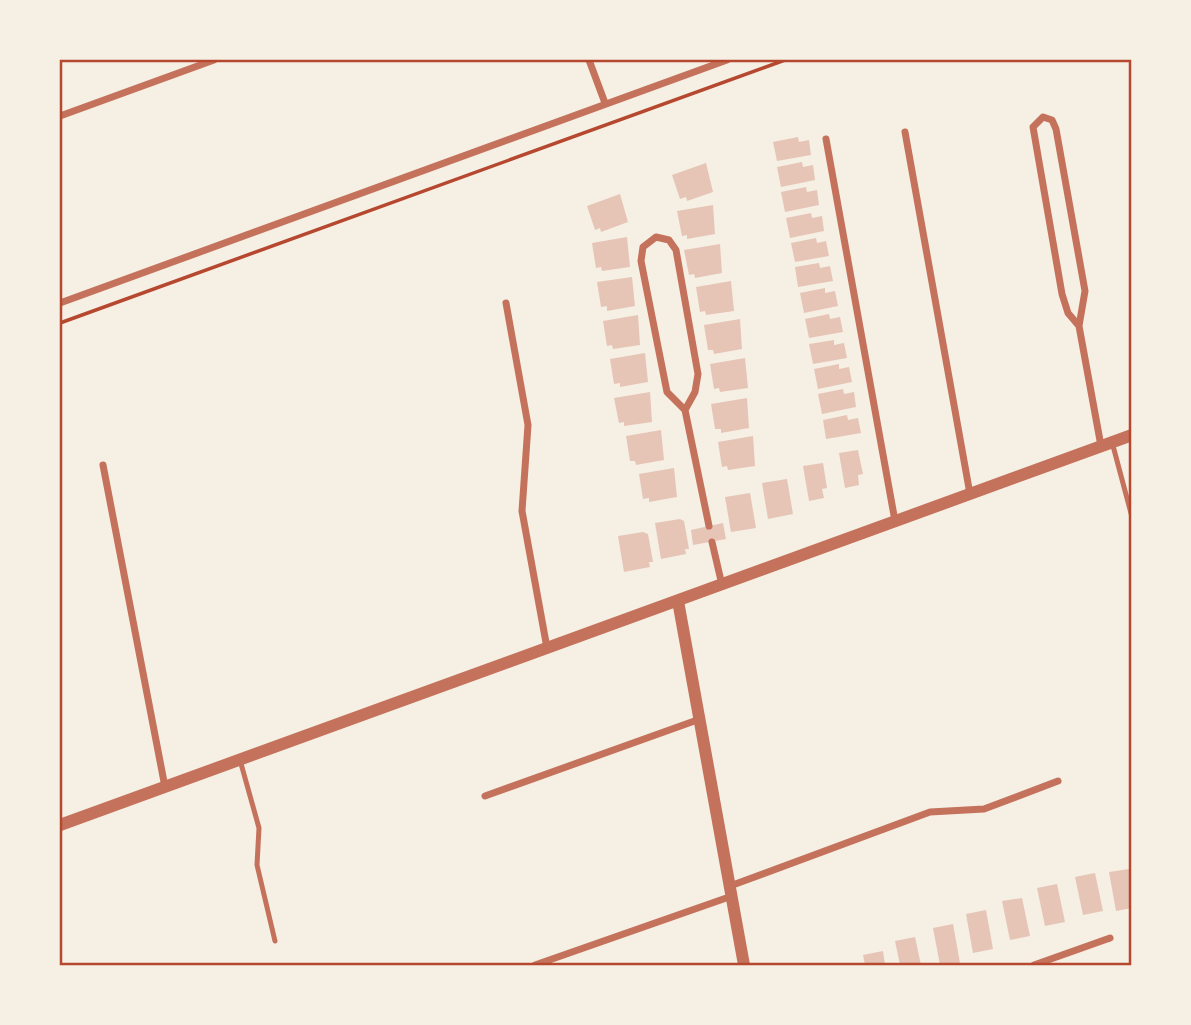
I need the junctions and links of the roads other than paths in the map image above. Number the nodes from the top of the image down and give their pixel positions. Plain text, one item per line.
1 (214, 60) edge
2 (589, 60) edge
3 (727, 60) edge
4 (605, 103) junction
5 (60, 116) edge
6 (905, 132) dead end
7 (826, 139) dead end
8 (60, 303) edge
9 (506, 303) dead end
10 (1079, 326) junction
11 (685, 410) junction
12 (1132, 435) edge
13 (1107, 444) junction
14 (103, 466) dead end
15 (970, 494) junction
16 (1132, 517) edge
17 (895, 521) junction
18 (709, 526) dead end
19 (712, 542) dead end
20 (722, 585) junction
21 (678, 601) junction
22 (547, 648) junction
23 (700, 719) junction
24 (240, 760) junction
25 (1058, 781) dead end
26 (165, 787) junction
27 (485, 796) dead end
28 (60, 825) edge
29 (731, 891) junction
30 (1110, 938) dead end
31 (275, 941) dead end
32 (535, 965) edge
33 (744, 965) edge
34 (1034, 965) edge

1 - 5 street
2 - 4 street
3 - 4 street
4 - 8 street
6 - 15 street
7 - 17 street
9 - 22 street
10 - 10 street
10 - 13 street
11 - 11 street
11 - 18 street
12 - 13 street
13 - 15 street
13 - 16 lane
14 - 26 street
15 - 17 street
17 - 20 street
19 - 20 street
20 - 21 street
21 - 22 street
21 - 23 street
22 - 24 street
23 - 27 street
23 - 29 street
24 - 26 street
24 - 31 lane
25 - 29 street
26 - 28 street
29 - 32 street
29 - 33 street
30 - 34 street

